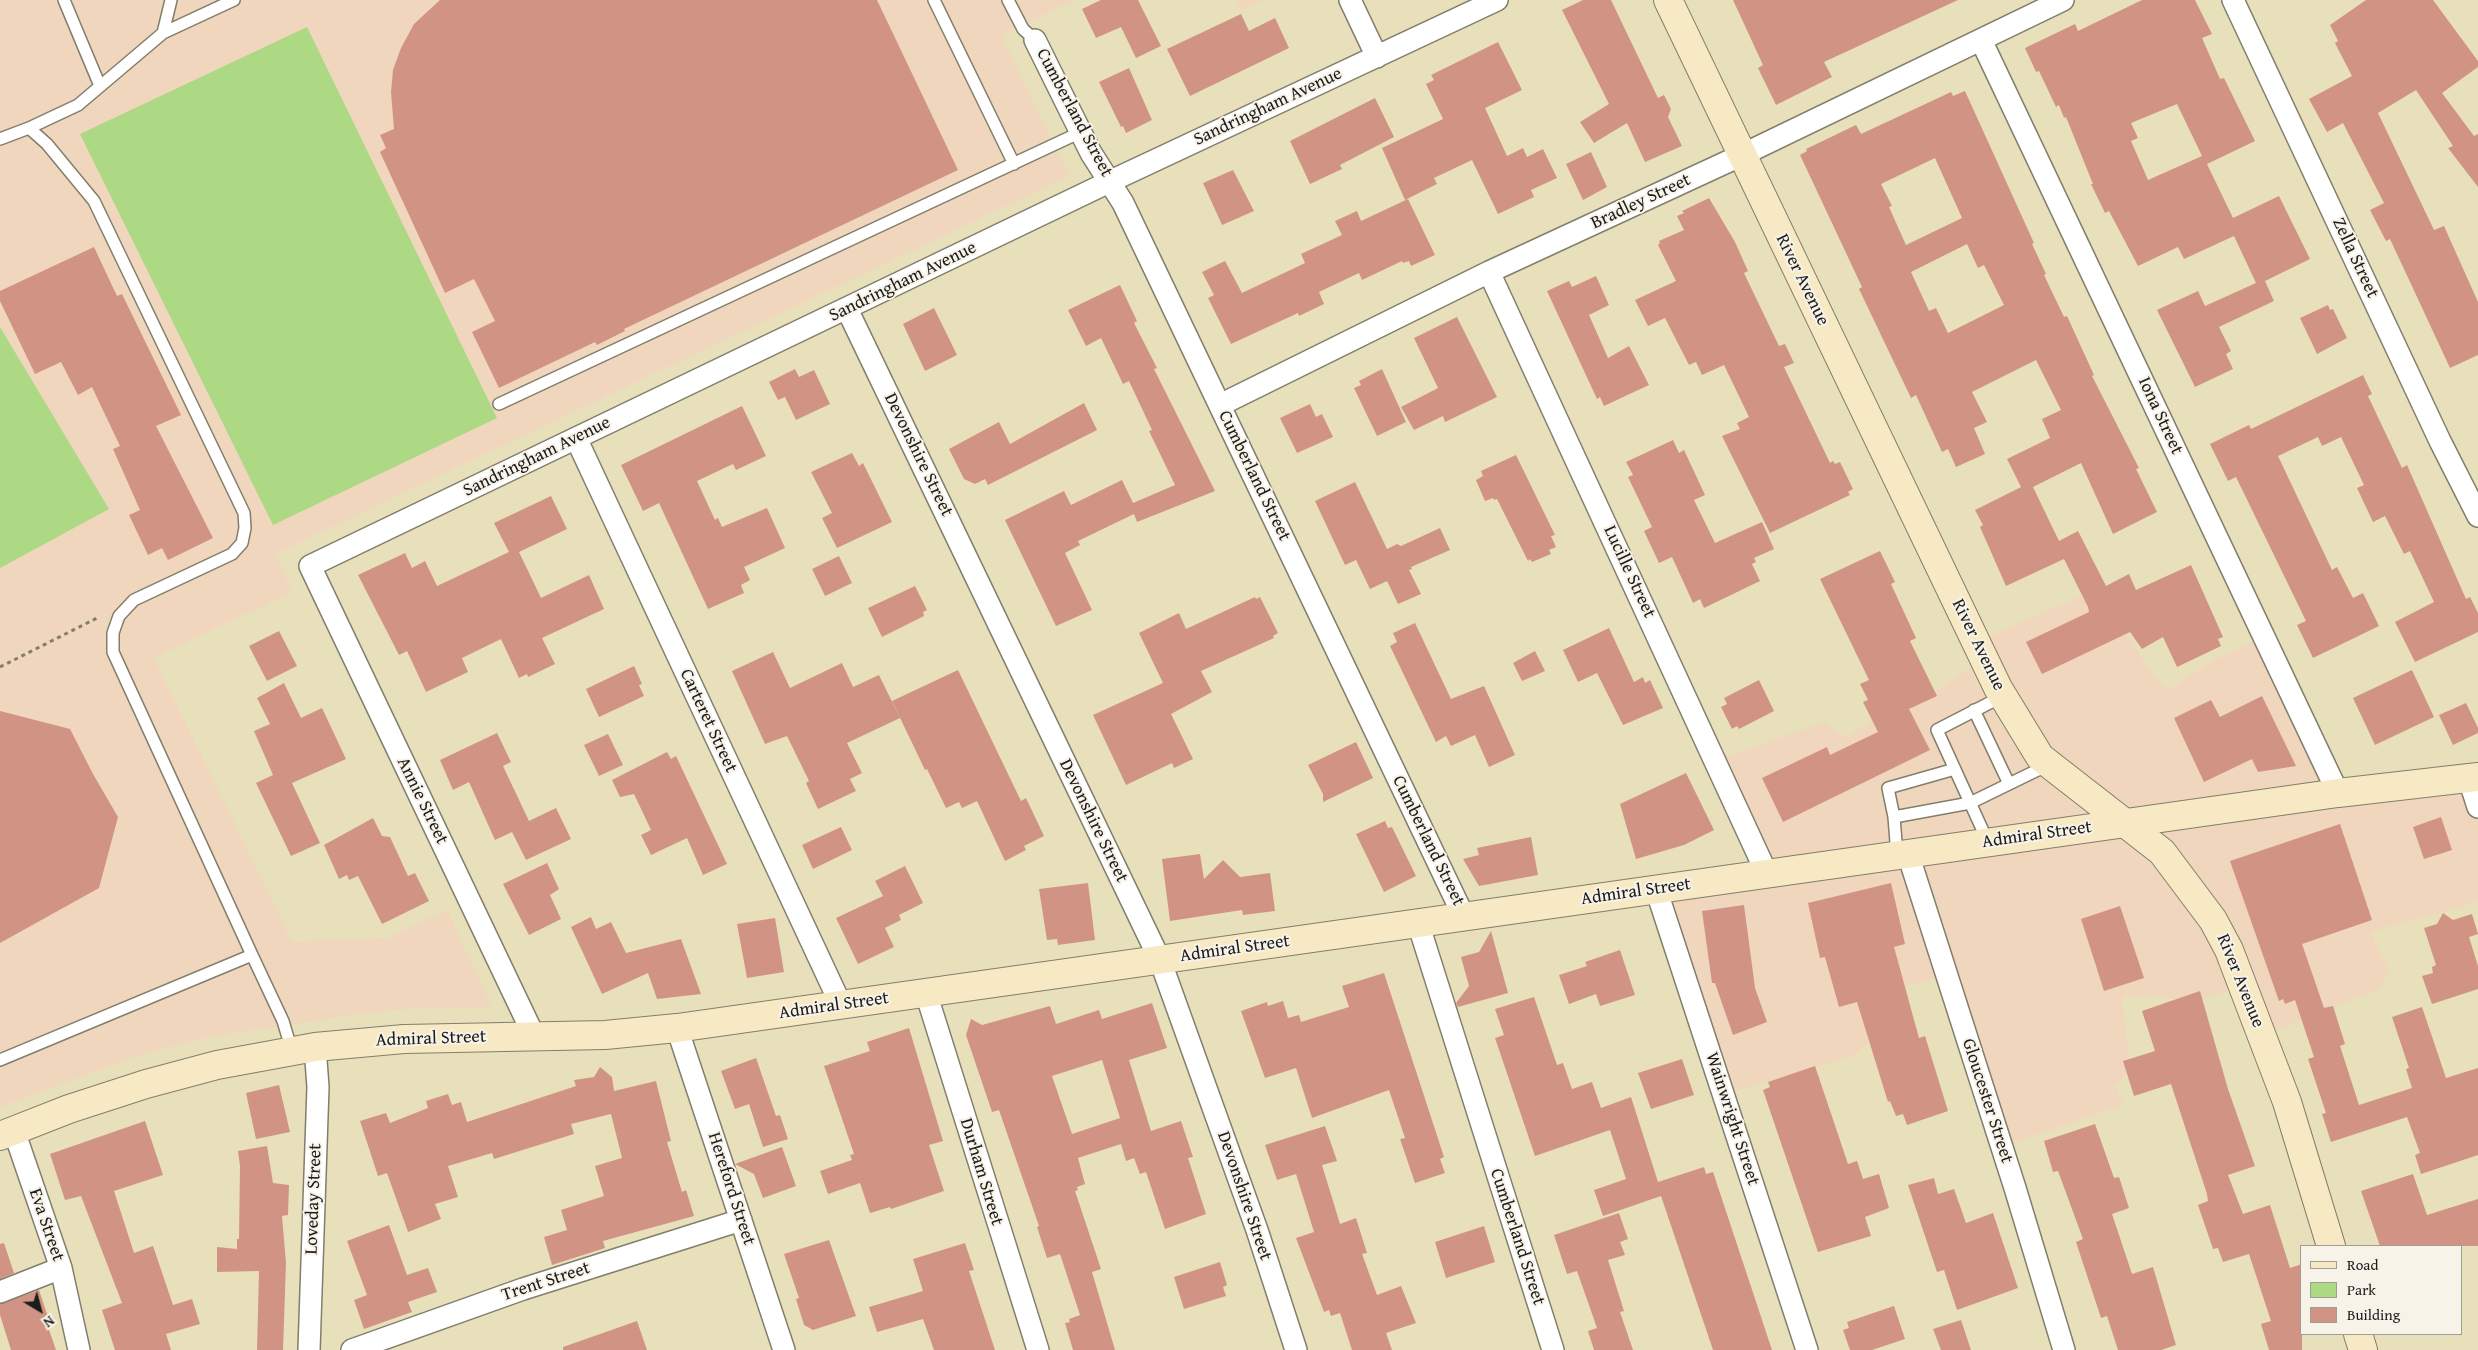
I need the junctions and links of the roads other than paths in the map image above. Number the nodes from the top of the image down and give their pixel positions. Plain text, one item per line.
1 (64, 0) edge
2 (171, 0) edge
3 (234, 0) edge
4 (934, 0) edge
5 (1008, 0) edge
6 (1350, 0) edge
7 (1497, 0) edge
8 (1668, 0) edge
9 (2063, 0) edge
10 (2233, 0) edge
11 (163, 33) junction
12 (1035, 40) joint
13 (1981, 40) junction
14 (1376, 56) junction
15 (100, 86) junction
16 (29, 128) junction
17 (1081, 132) junction
18 (0, 139) edge
19 (1742, 155) junction
20 (1014, 164) junction
21 (1111, 181) junction
22 (1489, 272) junction
23 (847, 309) junction
24 (499, 404) dead end
25 (1220, 405) junction
26 (576, 438) junction
27 (2478, 516) edge
28 (310, 566) joint
29 (2003, 696) junction
30 (1974, 710) junction
31 (2049, 764) junction
32 (1955, 769) junction
33 (2474, 778) edge
34 (2009, 784) junction
35 (2338, 793) junction
36 (1970, 803) junction
37 (2478, 807) edge
38 (1894, 817) junction
39 (2123, 823) junction
40 (1988, 842) junction
41 (1903, 854) junction
42 (1767, 874) junction
43 (1656, 889) junction
44 (1464, 916) junction
45 (1418, 923) junction
46 (252, 955) junction
47 (1160, 960) junction
48 (926, 993) junction
49 (841, 1005) junction
50 (677, 1028) junction
51 (534, 1036) junction
52 (303, 1049) junction
53 (0, 1060) edge
54 (7, 1134) edge
55 (741, 1220) junction
56 (2331, 1245) edge
57 (61, 1268) junction
58 (0, 1292) edge
59 (2358, 1335) edge
60 (79, 1350) edge
61 (309, 1350) edge
62 (352, 1350) edge
63 (784, 1350) edge
64 (1038, 1350) edge
65 (1296, 1350) edge
66 (1553, 1350) edge
67 (1807, 1350) edge
68 (2064, 1350) edge
69 (2363, 1350) edge

1 - 15 lane
2 - 11 lane
3 - 11 lane
4 - 20 lane
5 - 12 lane
6 - 14 street
7 - 14 street, Sandringham Avenue
8 - 19 main road, River Avenue
9 - 13 street, Bradley Street
10 - 27 street, Zella Street
11 - 15 lane
12 - 17 street, Cumberland Street
13 - 19 street, Bradley Street
13 - 35 street, Iona Street
14 - 21 street, Sandringham Avenue
15 - 16 lane
16 - 18 lane
16 - 46 lane
17 - 20 lane
17 - 21 street, Cumberland Street
19 - 22 street, Bradley Street
19 - 29 main road, River Avenue
20 - 24 lane
21 - 23 street, Sandringham Avenue
21 - 25 street, Cumberland Street
22 - 25 street, Bradley Street
22 - 42 street, Lucille Street
23 - 26 street, Sandringham Avenue
23 - 47 street, Devonshire Street
25 - 44 street, Cumberland Street
26 - 28 street, Sandringham Avenue
26 - 49 street, Carteret Street
28 - 51 street, Annie Street
29 - 30 lane
29 - 31 main road, River Avenue
30 - 32 lane
30 - 34 lane
31 - 34 lane
31 - 39 main road, River Avenue
32 - 36 lane
32 - 38 lane
33 - 35 main road, Admiral Street
33 - 37 street
34 - 36 lane
35 - 39 main road, Admiral Street
36 - 38 lane
36 - 40 lane
38 - 41 lane
39 - 40 main road, Admiral Street
39 - 56 main road, River Avenue
40 - 41 main road, Admiral Street
41 - 42 main road, Admiral Street
41 - 68 street, Gloucester Street
42 - 43 main road, Admiral Street
43 - 44 main road, Admiral Street
43 - 67 street, Wainwright Street
44 - 45 main road, Admiral Street
45 - 47 main road, Admiral Street
45 - 66 street, Cumberland Street
46 - 52 lane
46 - 53 lane
47 - 48 main road, Admiral Street
47 - 65 street, Devonshire Street
48 - 49 main road, Admiral Street
48 - 64 street, Durham Street
49 - 50 main road, Admiral Street
50 - 51 main road, Admiral Street
50 - 55 street, Hereford Street
51 - 52 main road, Admiral Street
52 - 54 main road, Admiral Street
52 - 61 street, Loveday Street
54 - 57 street, Eva Street
55 - 62 street, Trent Street
55 - 63 street, Hereford Street
57 - 58 street
57 - 60 street, Eva Street
59 - 69 main road

